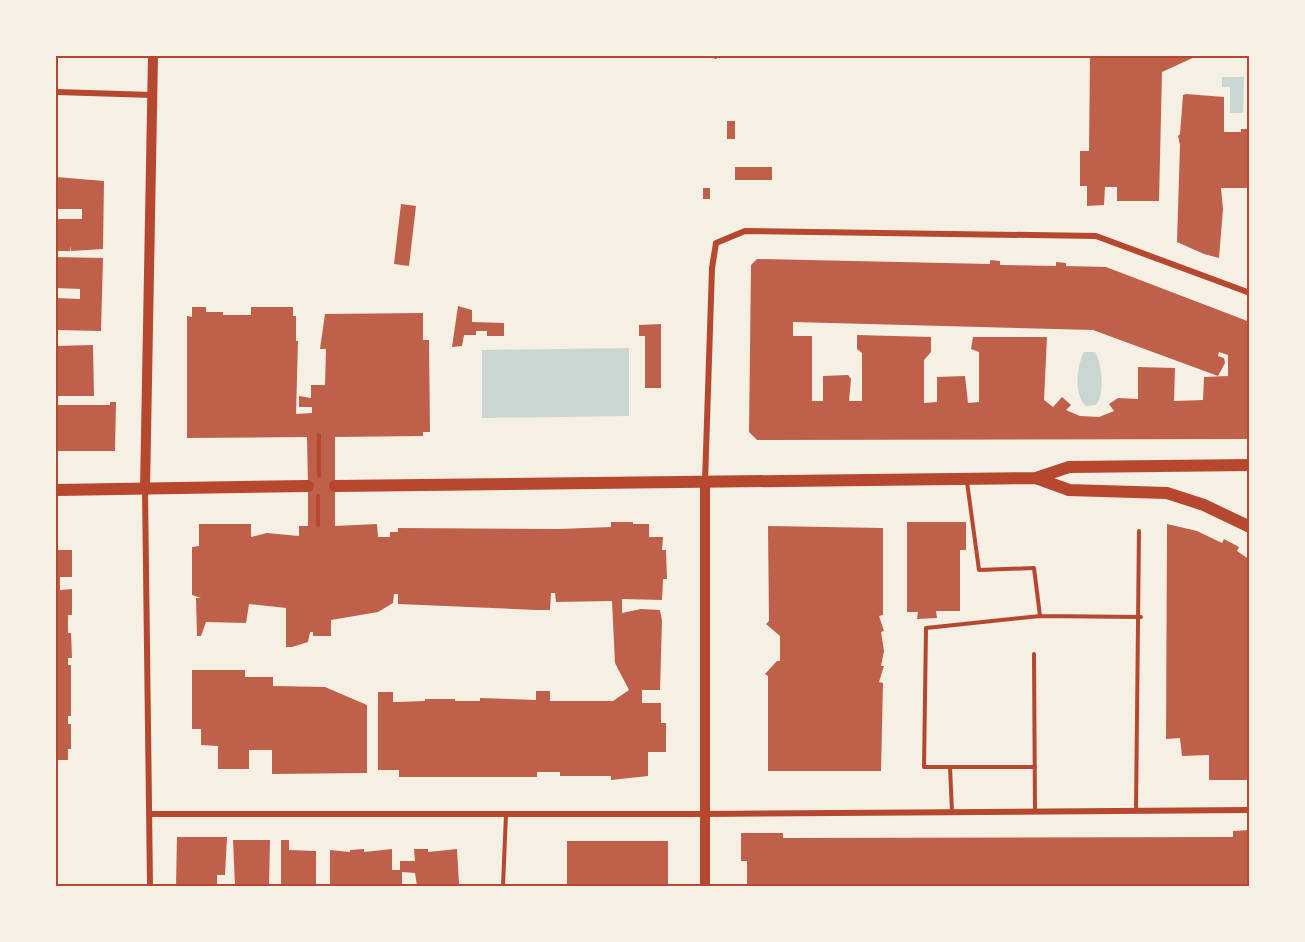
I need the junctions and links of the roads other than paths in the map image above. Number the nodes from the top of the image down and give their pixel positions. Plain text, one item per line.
1 (153, 56) edge
2 (56, 92) edge
3 (153, 95) junction
4 (1250, 293) edge
5 (1250, 465) edge
6 (967, 478) junction
7 (1036, 478) junction
8 (705, 483) junction
9 (308, 486) dead end
10 (335, 486) dead end
11 (145, 489) junction
12 (56, 490) edge
13 (1250, 527) edge
14 (1139, 531) dead end
15 (1040, 616) junction
16 (1140, 617) junction
17 (1034, 654) dead end
18 (950, 767) junction
19 (1035, 767) junction
20 (1136, 810) junction
21 (1250, 810) edge
22 (1035, 811) junction
23 (952, 812) junction
24 (149, 814) junction
25 (506, 814) junction
26 (704, 814) junction
27 (150, 886) edge
28 (503, 886) edge
29 (705, 886) edge

1 - 3 street
2 - 3 street
3 - 11 street
4 - 8 street
5 - 7 main road
6 - 7 main road
6 - 8 main road
6 - 15 lane
7 - 13 main road
8 - 10 main road
8 - 26 street
9 - 11 main road
11 - 12 main road
11 - 24 street
14 - 16 lane
15 - 16 lane
15 - 18 lane
16 - 20 lane
17 - 19 lane
18 - 19 lane
18 - 23 lane
19 - 22 lane
20 - 21 street
20 - 22 street
22 - 23 street
23 - 26 street
24 - 25 street
24 - 27 street
25 - 26 street
25 - 28 lane
26 - 29 street

